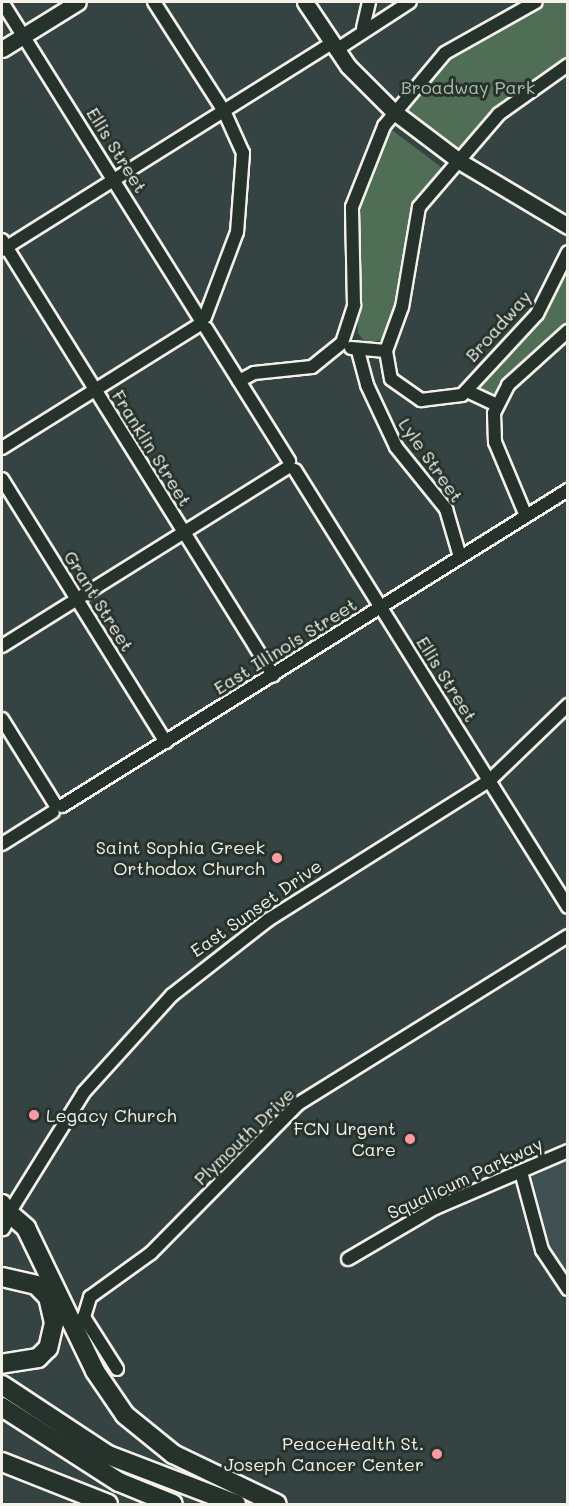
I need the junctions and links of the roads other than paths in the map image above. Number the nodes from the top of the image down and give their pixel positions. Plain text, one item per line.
1 (2, 2) edge
2 (78, 2) edge
3 (154, 2) edge
4 (305, 2) edge
5 (369, 2) edge
6 (410, 2) edge
7 (536, 2) edge
8 (363, 28) junction
9 (24, 35) junction
10 (334, 47) junction
11 (2, 49) edge
12 (567, 65) edge
13 (224, 111) junction
14 (393, 111) junction
15 (459, 161) junction
16 (114, 180) junction
17 (567, 226) edge
18 (3, 246) edge
19 (567, 252) edge
20 (203, 322) junction
21 (567, 332) edge
22 (342, 343) junction
23 (357, 351) junction
24 (386, 351) junction
25 (239, 381) junction
26 (95, 390) junction
27 (466, 391) junction
28 (497, 405) junction
29 (2, 448) edge
30 (290, 466) junction
31 (2, 478) edge
32 (567, 490) edge
33 (526, 516) junction
34 (184, 532) junction
35 (460, 557) junction
36 (77, 599) junction
37 (381, 607) junction
38 (2, 646) edge
39 (273, 675) junction
40 (567, 705) edge
41 (2, 719) edge
42 (166, 742) junction
43 (489, 781) junction
44 (57, 807) junction
45 (2, 844) edge
46 (567, 907) edge
47 (567, 936) edge
48 (567, 1151) edge
49 (521, 1172) junction
50 (4, 1214) edge
51 (348, 1259) dead end
52 (2, 1277) edge
53 (567, 1289) edge
54 (48, 1297) junction
55 (2, 1364) edge
56 (117, 1369) dead end
57 (2, 1385) edge
58 (2, 1407) edge
59 (2, 1462) edge
60 (108, 1504) edge
61 (173, 1504) edge
62 (236, 1504) edge
63 (278, 1504) edge

1 - 9 street, Ellis Street
2 - 9 main road
3 - 13 street
4 - 10 main road
5 - 8 street
6 - 8 street
7 - 14 street
8 - 10 street
9 - 11 main road
9 - 16 street, Ellis Street
10 - 13 street
10 - 14 main road
12 - 15 street
13 - 16 street
13 - 20 street
14 - 15 main road
14 - 22 street
15 - 17 main road
15 - 24 street
16 - 18 street
16 - 20 street, Ellis Street
18 - 26 street, Franklin Street
19 - 27 street, Broadway
20 - 25 street, Ellis Street
20 - 26 street
21 - 28 street
22 - 23 street
22 - 25 street
23 - 24 street
23 - 35 street, Lyle Street
24 - 27 street
25 - 30 street, Ellis Street
26 - 29 street
26 - 34 street, Franklin Street
27 - 28 street
28 - 33 street
30 - 34 street
30 - 37 street, Ellis Street
31 - 36 street, Grant Street
32 - 33 street, East Illinois Street
33 - 35 street, East Illinois Street
34 - 36 street
34 - 39 street, Franklin Street
35 - 37 street, East Illinois Street
36 - 38 street
36 - 42 street, Grant Street
37 - 39 street, East Illinois Street
37 - 43 street, Ellis Street
39 - 42 street, East Illinois Street
40 - 43 street, East Sunset Drive
41 - 44 street
42 - 44 street, East Illinois Street
43 - 46 street, Ellis Street
43 - 50 street, East Sunset Drive
44 - 45 street, East Illinois Street
47 - 56 street, Plymouth Drive
48 - 49 street, Squalicum Parkway
49 - 51 street, Squalicum Parkway
49 - 53 street
50 - 54 highway
50 - 63 highway
52 - 54 highway
54 - 55 highway
57 - 62 highway
58 - 61 highway
59 - 60 highway

